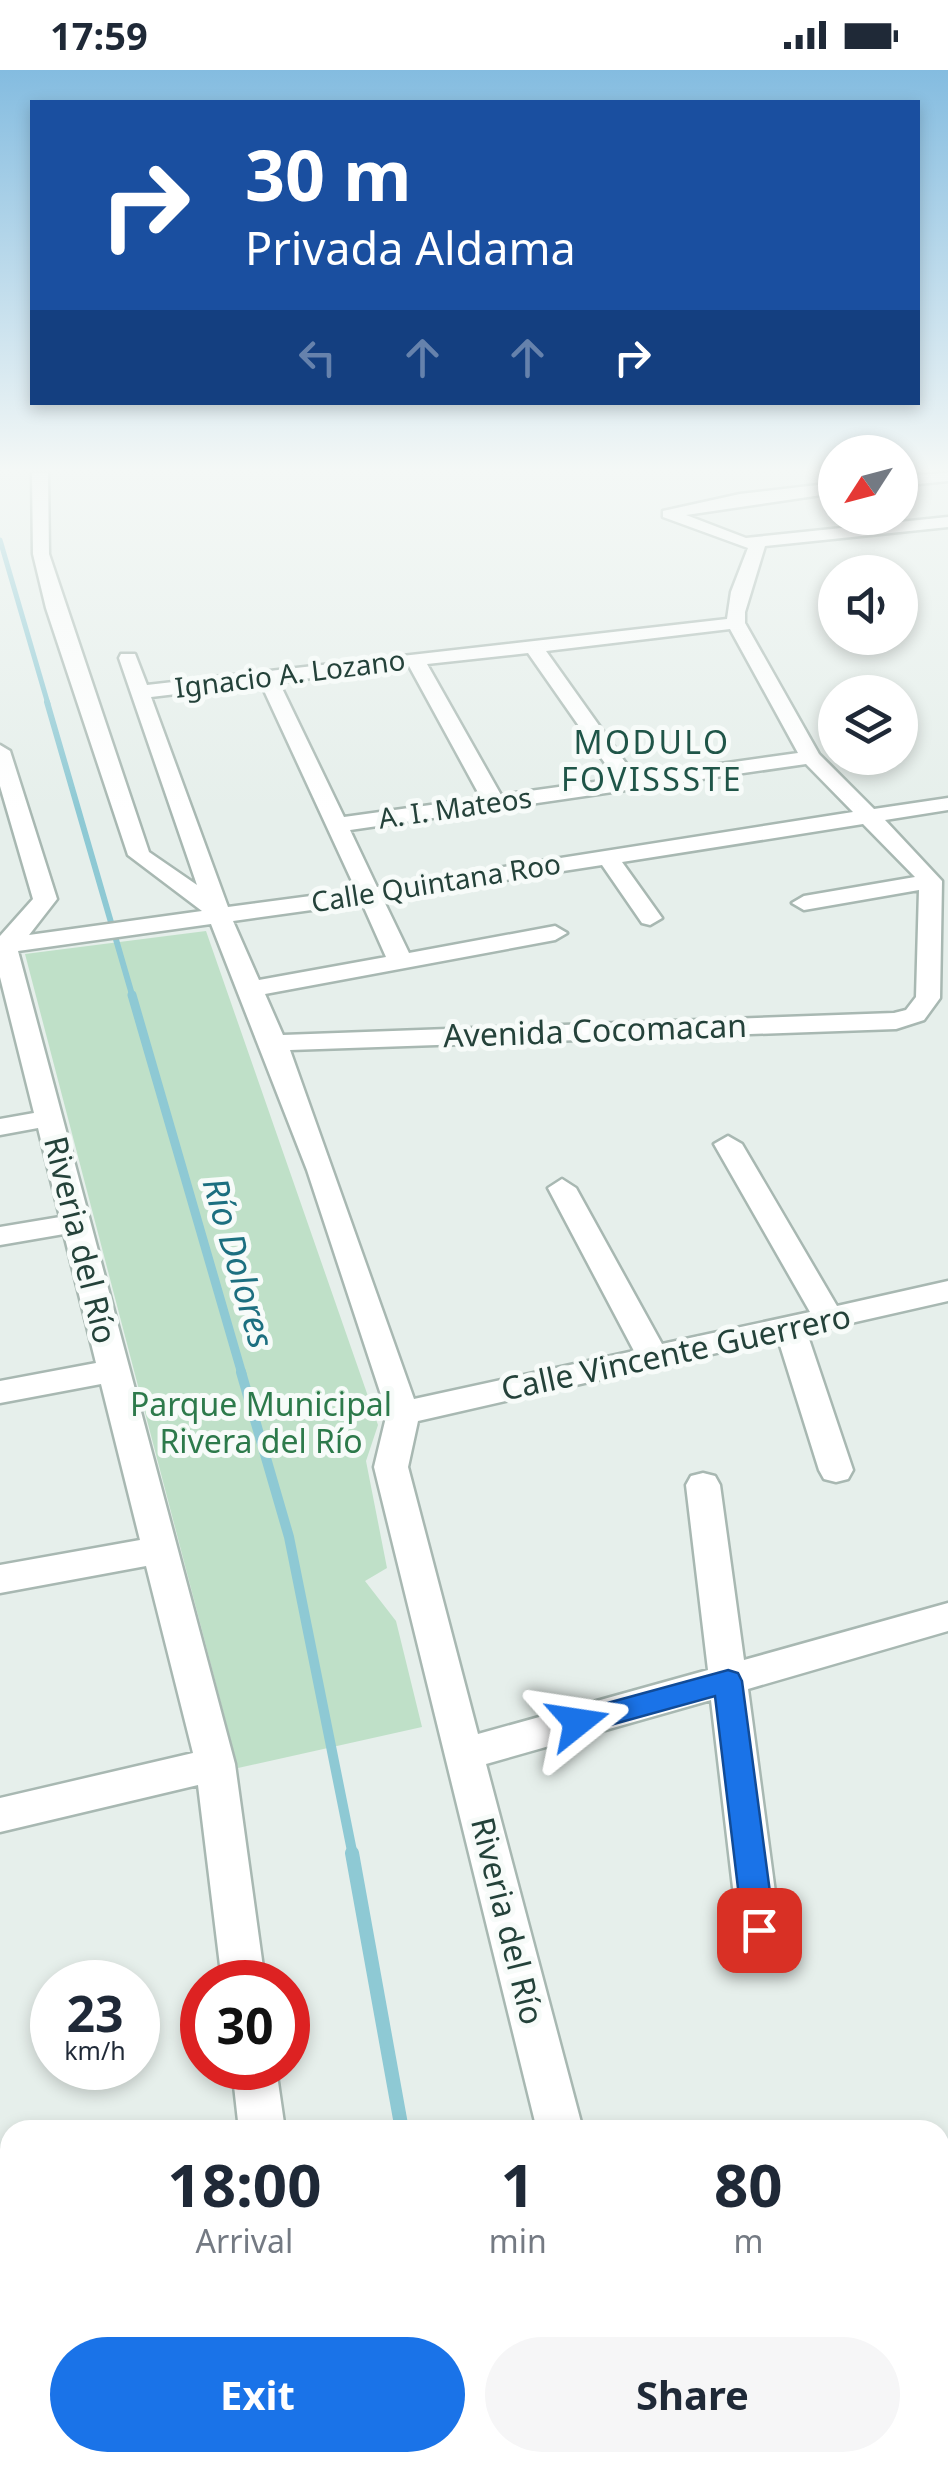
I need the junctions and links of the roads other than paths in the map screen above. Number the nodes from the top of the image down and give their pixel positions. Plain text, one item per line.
1 (51, 585) edge
2 (742, 585) edge
3 (736, 624) junction
4 (533, 646) junction
5 (128, 658) dead end
6 (414, 660) junction
7 (267, 678) junction
8 (142, 692) junction
9 (0, 751) edge
10 (811, 757) junction
11 (630, 783) junction
12 (5, 788) edge
13 (494, 802) junction
14 (948, 804) edge
15 (871, 817) junction
16 (336, 825) junction
17 (26, 841) junction
18 (0, 844) edge
19 (606, 856) junction
20 (931, 881) junction
21 (366, 895) junction
22 (804, 903) dead end
23 (219, 915) junction
24 (650, 918) dead end
25 (555, 933) dead end
26 (2, 946) edge
27 (402, 962) junction
28 (251, 989) junction
29 (274, 1043) junction
30 (48, 1118) junction
31 (0, 1127) edge
32 (728, 1144) dead end
33 (562, 1188) dead end
34 (76, 1223) junction
35 (0, 1236) edge
36 (948, 1292) edge
37 (830, 1319) junction
38 (790, 1328) junction
39 (654, 1358) junction
40 (114, 1371) junction
41 (0, 1392) edge
42 (403, 1412) junction
43 (836, 1470) dead end
44 (703, 1485) dead end
45 (159, 1550) junction
46 (0, 1579) edge
47 (948, 1617) edge
48 (728, 1681) junction
49 (466, 1754) junction
50 (215, 1764) junction
51 (0, 1816) edge
52 (759, 1930) dead end
53 (241, 1960) edge
54 (257, 2090) edge
55 (261, 2120) edge
56 (558, 2120) edge

1 - 23 street
2 - 3 street
3 - 4 street, Ignacio A. Lozano
3 - 10 street
4 - 6 street, Ignacio A. Lozano
4 - 11 street
5 - 8 street
6 - 7 street, Ignacio A. Lozano
6 - 13 street
7 - 8 street, Ignacio A. Lozano
7 - 16 street
8 - 23 street
9 - 12 street
10 - 11 street, A. I. Mateos
10 - 15 street
11 - 13 street, A. I. Mateos
12 - 17 street
13 - 16 street, A. I. Mateos
14 - 15 street, Calle Quintana Roo
15 - 19 street, Calle Quintana Roo
15 - 20 street
16 - 21 street
17 - 18 street
17 - 26 street
19 - 21 street, Calle Quintana Roo
19 - 24 street
20 - 22 street
20 - 29 street, Avenida Cocomacan
21 - 23 street, Calle Quintana Roo
21 - 27 street
23 - 26 street, Calle Quintana Roo
23 - 28 street
25 - 27 street
26 - 30 street, Riveria del Río
27 - 28 street
28 - 29 street
29 - 42 street
30 - 31 street
30 - 34 street, Riveria del Río
32 - 37 street
33 - 39 street
34 - 35 street
34 - 40 street, Riveria del Río
36 - 37 street, Calle Vincente Guerrero
37 - 38 street, Calle Vincente Guerrero
38 - 39 street, Calle Vincente Guerrero
38 - 43 street
39 - 42 street, Calle Vincente Guerrero
40 - 41 street
40 - 45 street, Riveria del Río
42 - 49 street, Riveria del Río
44 - 48 street
45 - 46 street
45 - 50 street, Riveria del Río
47 - 48 street
48 - 49 street
48 - 52 street
49 - 56 street, Riveria del Río
50 - 51 street
50 - 53 street, Riveria del Río
54 - 55 street

